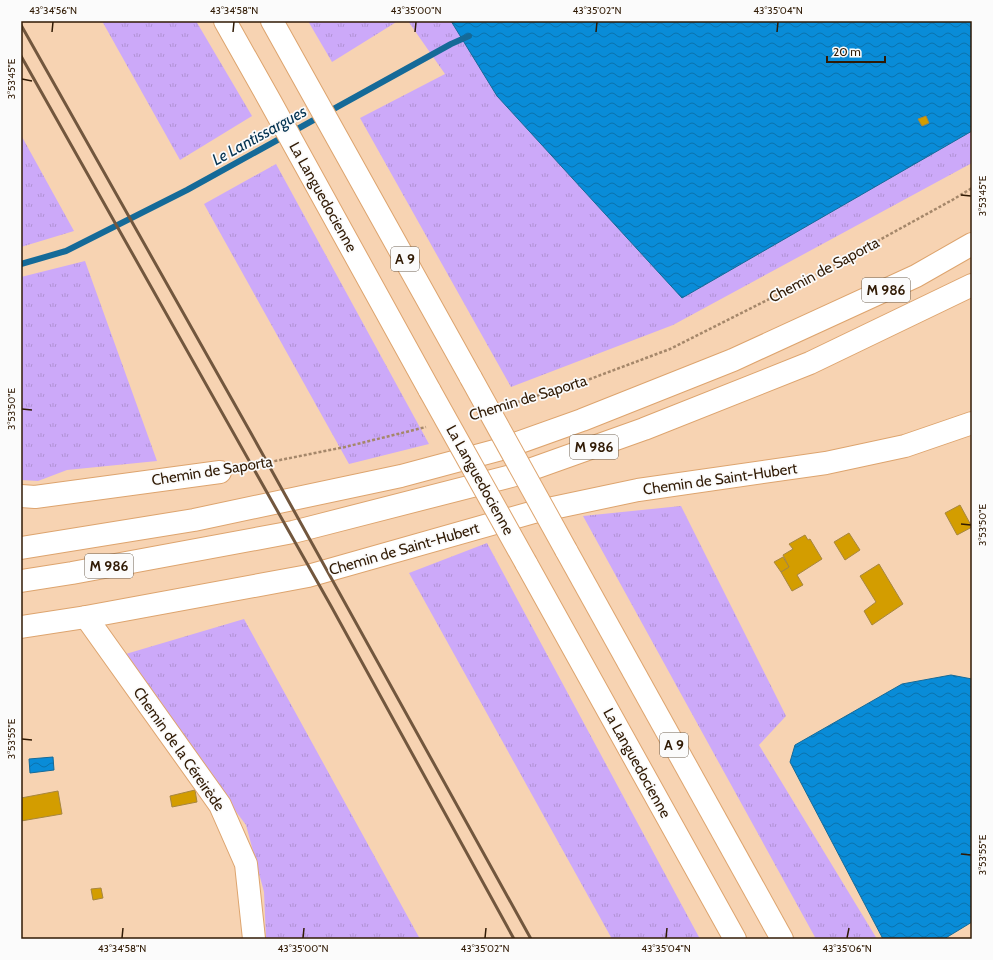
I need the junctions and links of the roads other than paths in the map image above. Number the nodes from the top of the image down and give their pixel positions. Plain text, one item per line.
1 (225, 21) edge
2 (272, 21) edge
3 (972, 244) edge
4 (972, 285) edge
5 (972, 423) edge
6 (220, 472) road end
7 (21, 496) edge
8 (21, 548) edge
9 (21, 581) edge
10 (86, 617) junction
11 (21, 627) edge
12 (254, 939) edge
13 (735, 939) edge
14 (782, 939) edge

1 - 13 main road, La Languedocienne, bridge
2 - 14 main road, A 9, bridge
3 - 8 main road, M 986
4 - 9 main road, M 986
5 - 10 main road, Chemin de Saint-Hubert
6 - 7 main road, Chemin de Saporta
10 - 11 main road, Chemin de Saint-Hubert
10 - 12 main road, Chemin de la Céreirède

